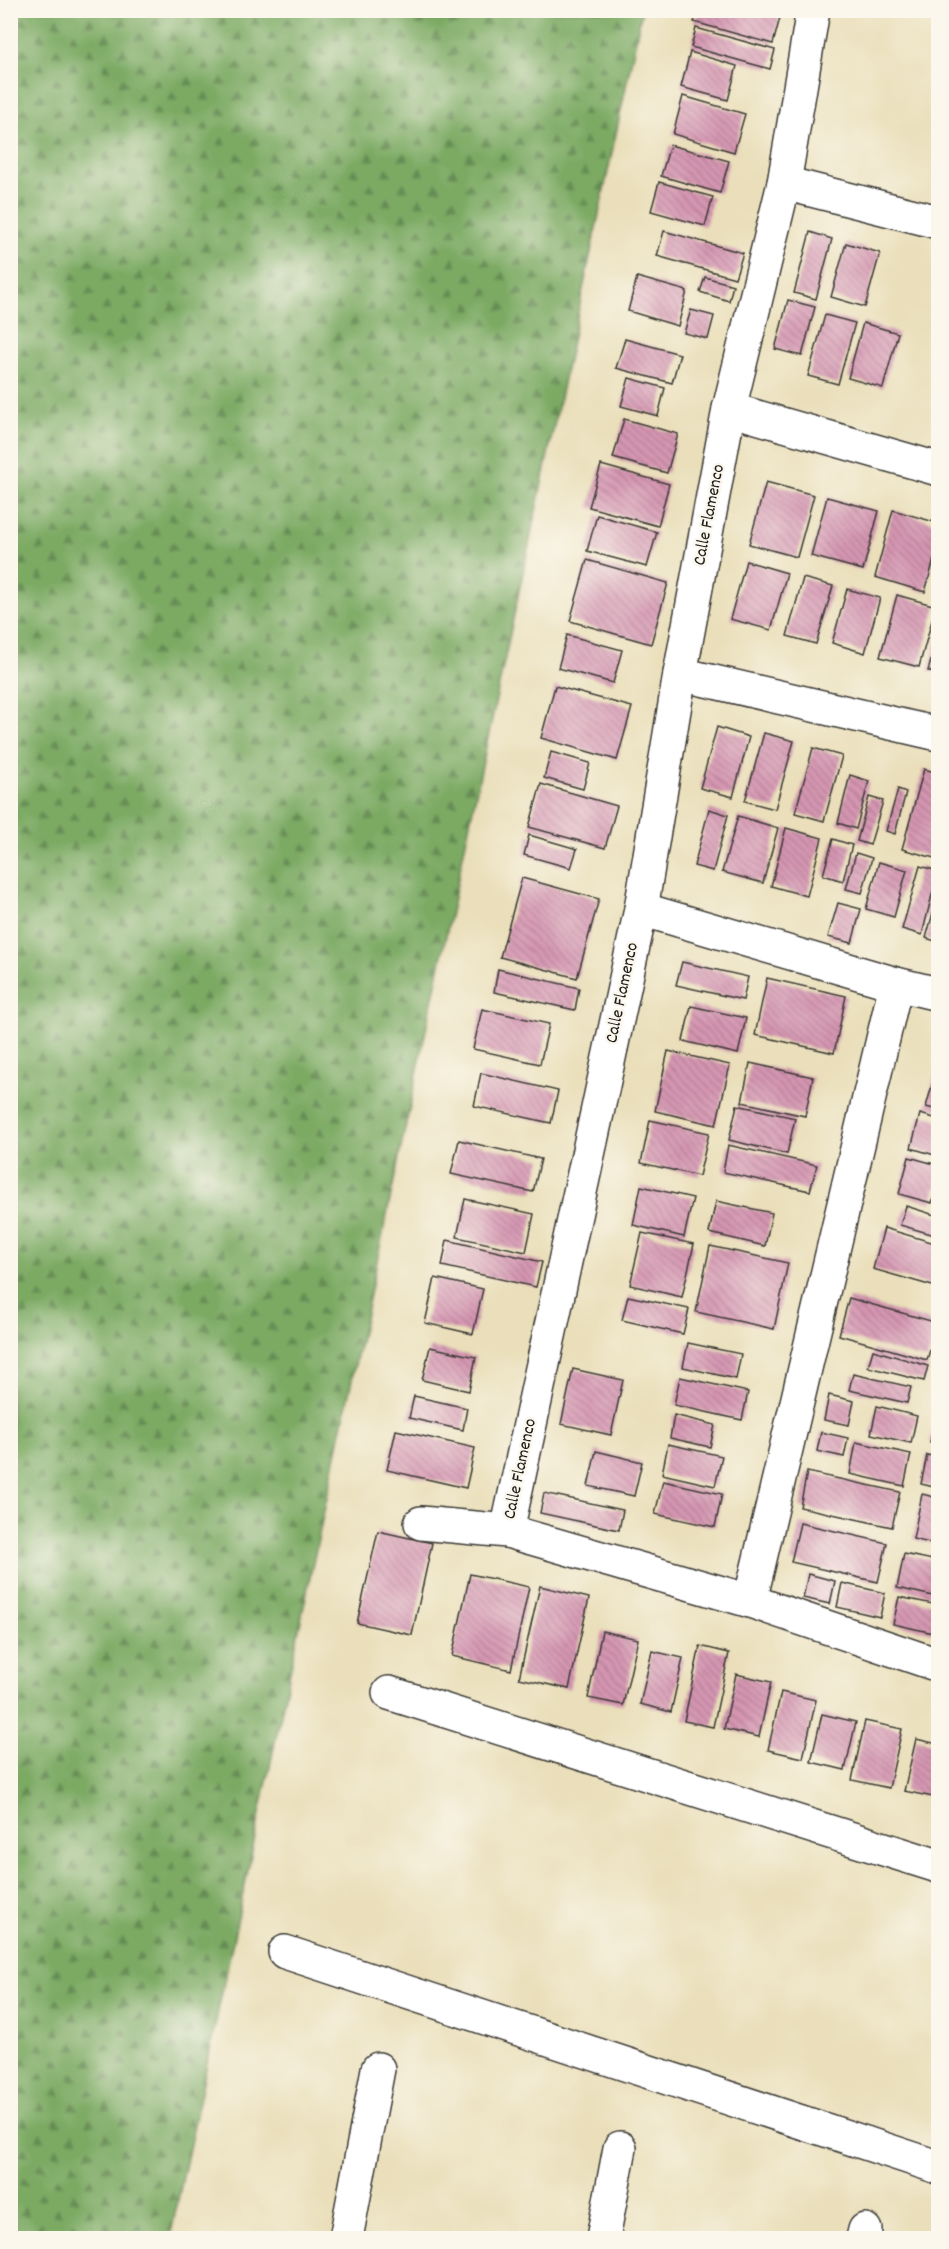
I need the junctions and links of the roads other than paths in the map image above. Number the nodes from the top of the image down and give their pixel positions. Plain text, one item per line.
1 (813, 10) edge
2 (784, 183) junction
3 (939, 222) edge
4 (729, 409) junction
5 (939, 469) edge
6 (680, 674) junction
7 (939, 734) edge
8 (641, 909) junction
9 (896, 984) junction
10 (939, 994) edge
11 (421, 1523) dead end
12 (507, 1531) junction
13 (750, 1601) junction
14 (939, 1665) edge
15 (389, 1693) dead end
16 (939, 1866) edge
17 (285, 1952) dead end
18 (378, 2069) dead end
19 (620, 2148) dead end
20 (939, 2167) edge
21 (346, 2238) edge
22 (603, 2238) edge

1 - 2 street, Calle Flamenco
2 - 3 street
2 - 4 street, Calle Flamenco
4 - 5 street
4 - 6 street, Calle Flamenco
6 - 7 street
6 - 8 street, Calle Flamenco
8 - 9 street
8 - 12 street, Calle Flamenco
9 - 10 street
9 - 13 street
11 - 12 street
12 - 13 street, Calle Flamenco
13 - 14 street, Calle Flamenco
15 - 16 street
17 - 20 street
18 - 21 street
19 - 22 street

